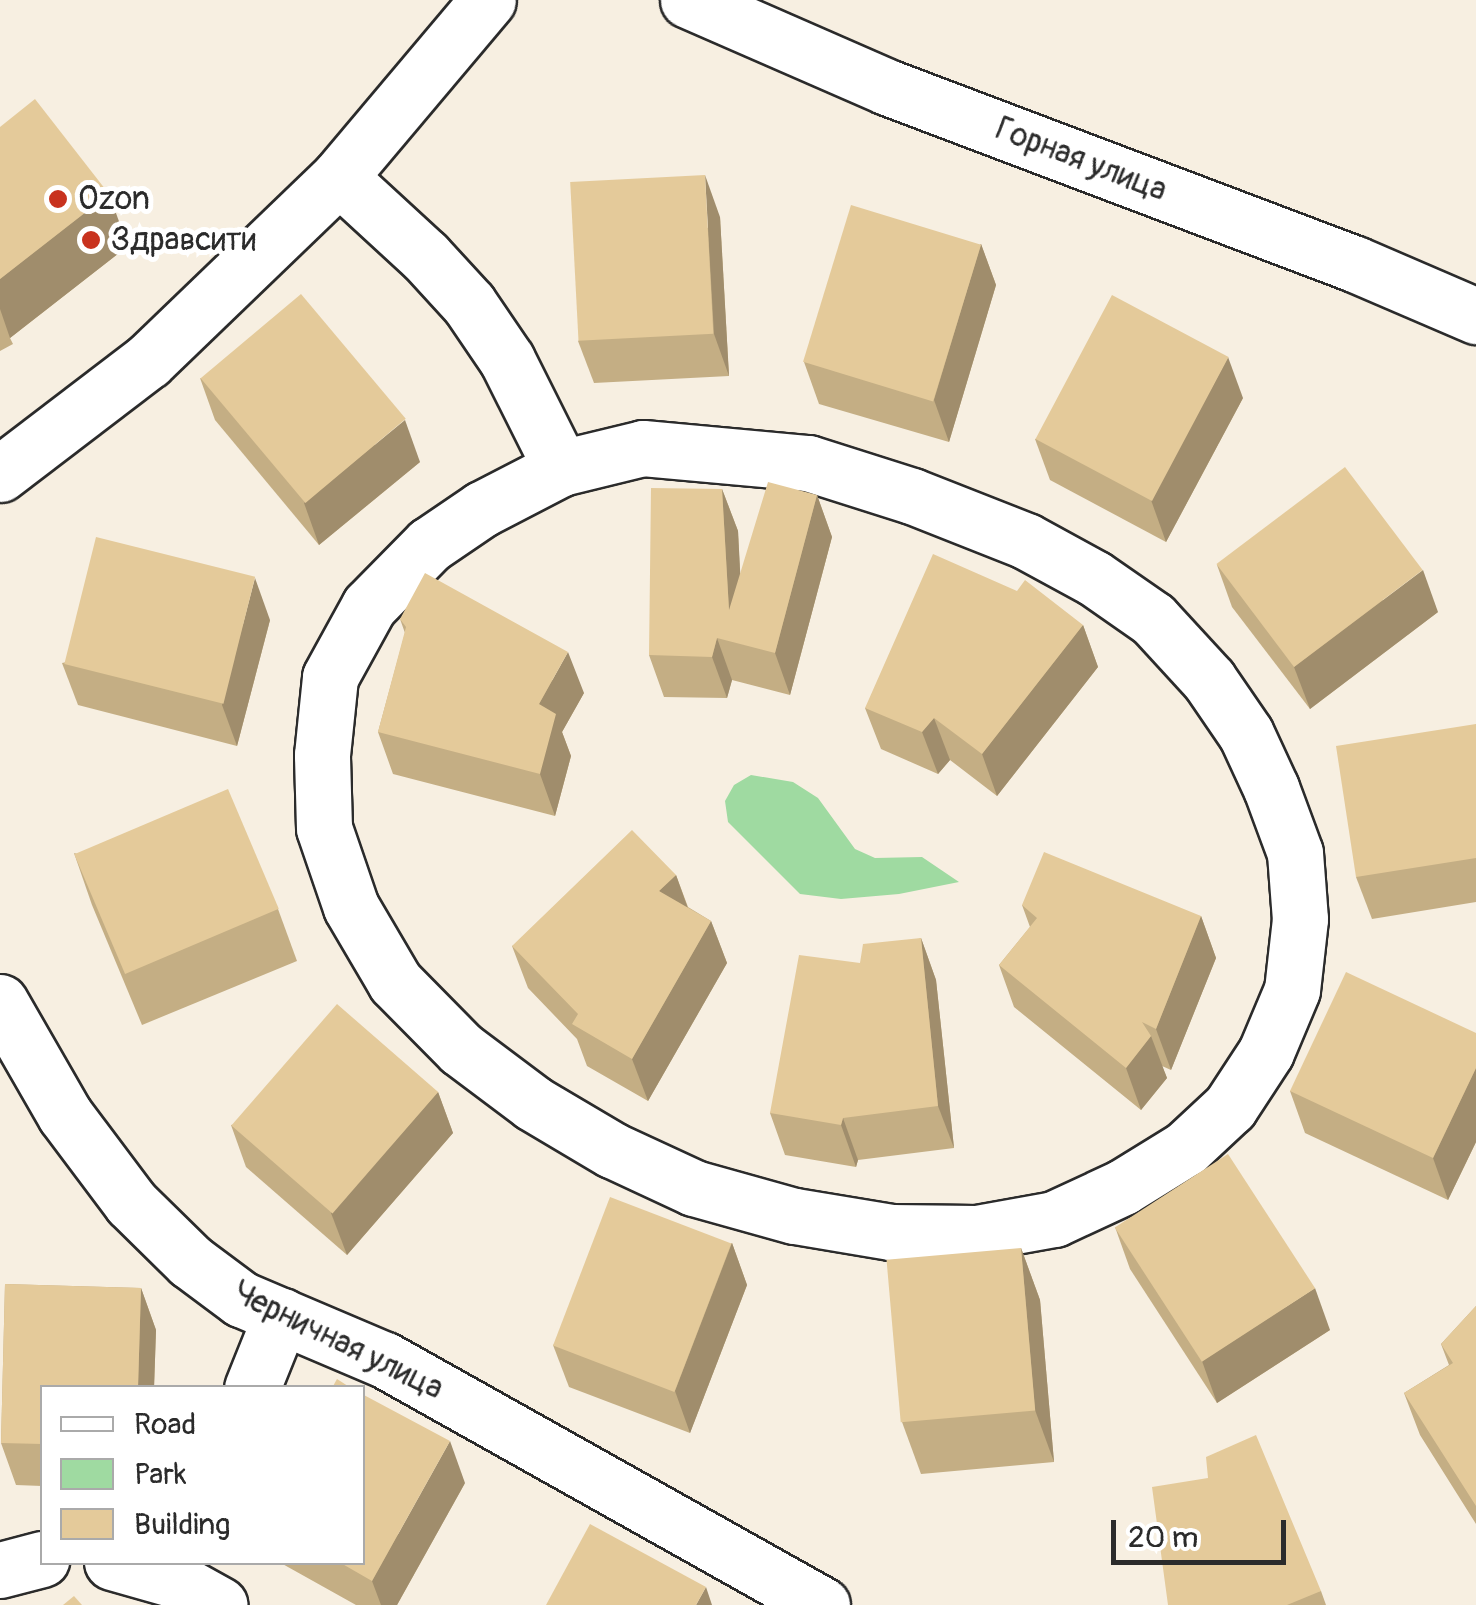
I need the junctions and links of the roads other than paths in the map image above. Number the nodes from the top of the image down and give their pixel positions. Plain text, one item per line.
1 (488, 0) edge
2 (688, 0) edge
3 (339, 177) junction
4 (1476, 316) edge
5 (561, 468) junction
6 (0, 474) edge
7 (0, 1002) edge
8 (281, 1316) junction
9 (253, 1385) edge
10 (40, 1560) edge
11 (124, 1565) edge
12 (0, 1570) edge
13 (192, 1582) edge
14 (822, 1605) edge

1 - 3 street
2 - 4 street, Горная улица
3 - 5 street
3 - 6 street
5 - 5 street
7 - 8 street, Черничная улица
8 - 9 street
8 - 14 street, Черничная улица
10 - 12 street
11 - 13 street

